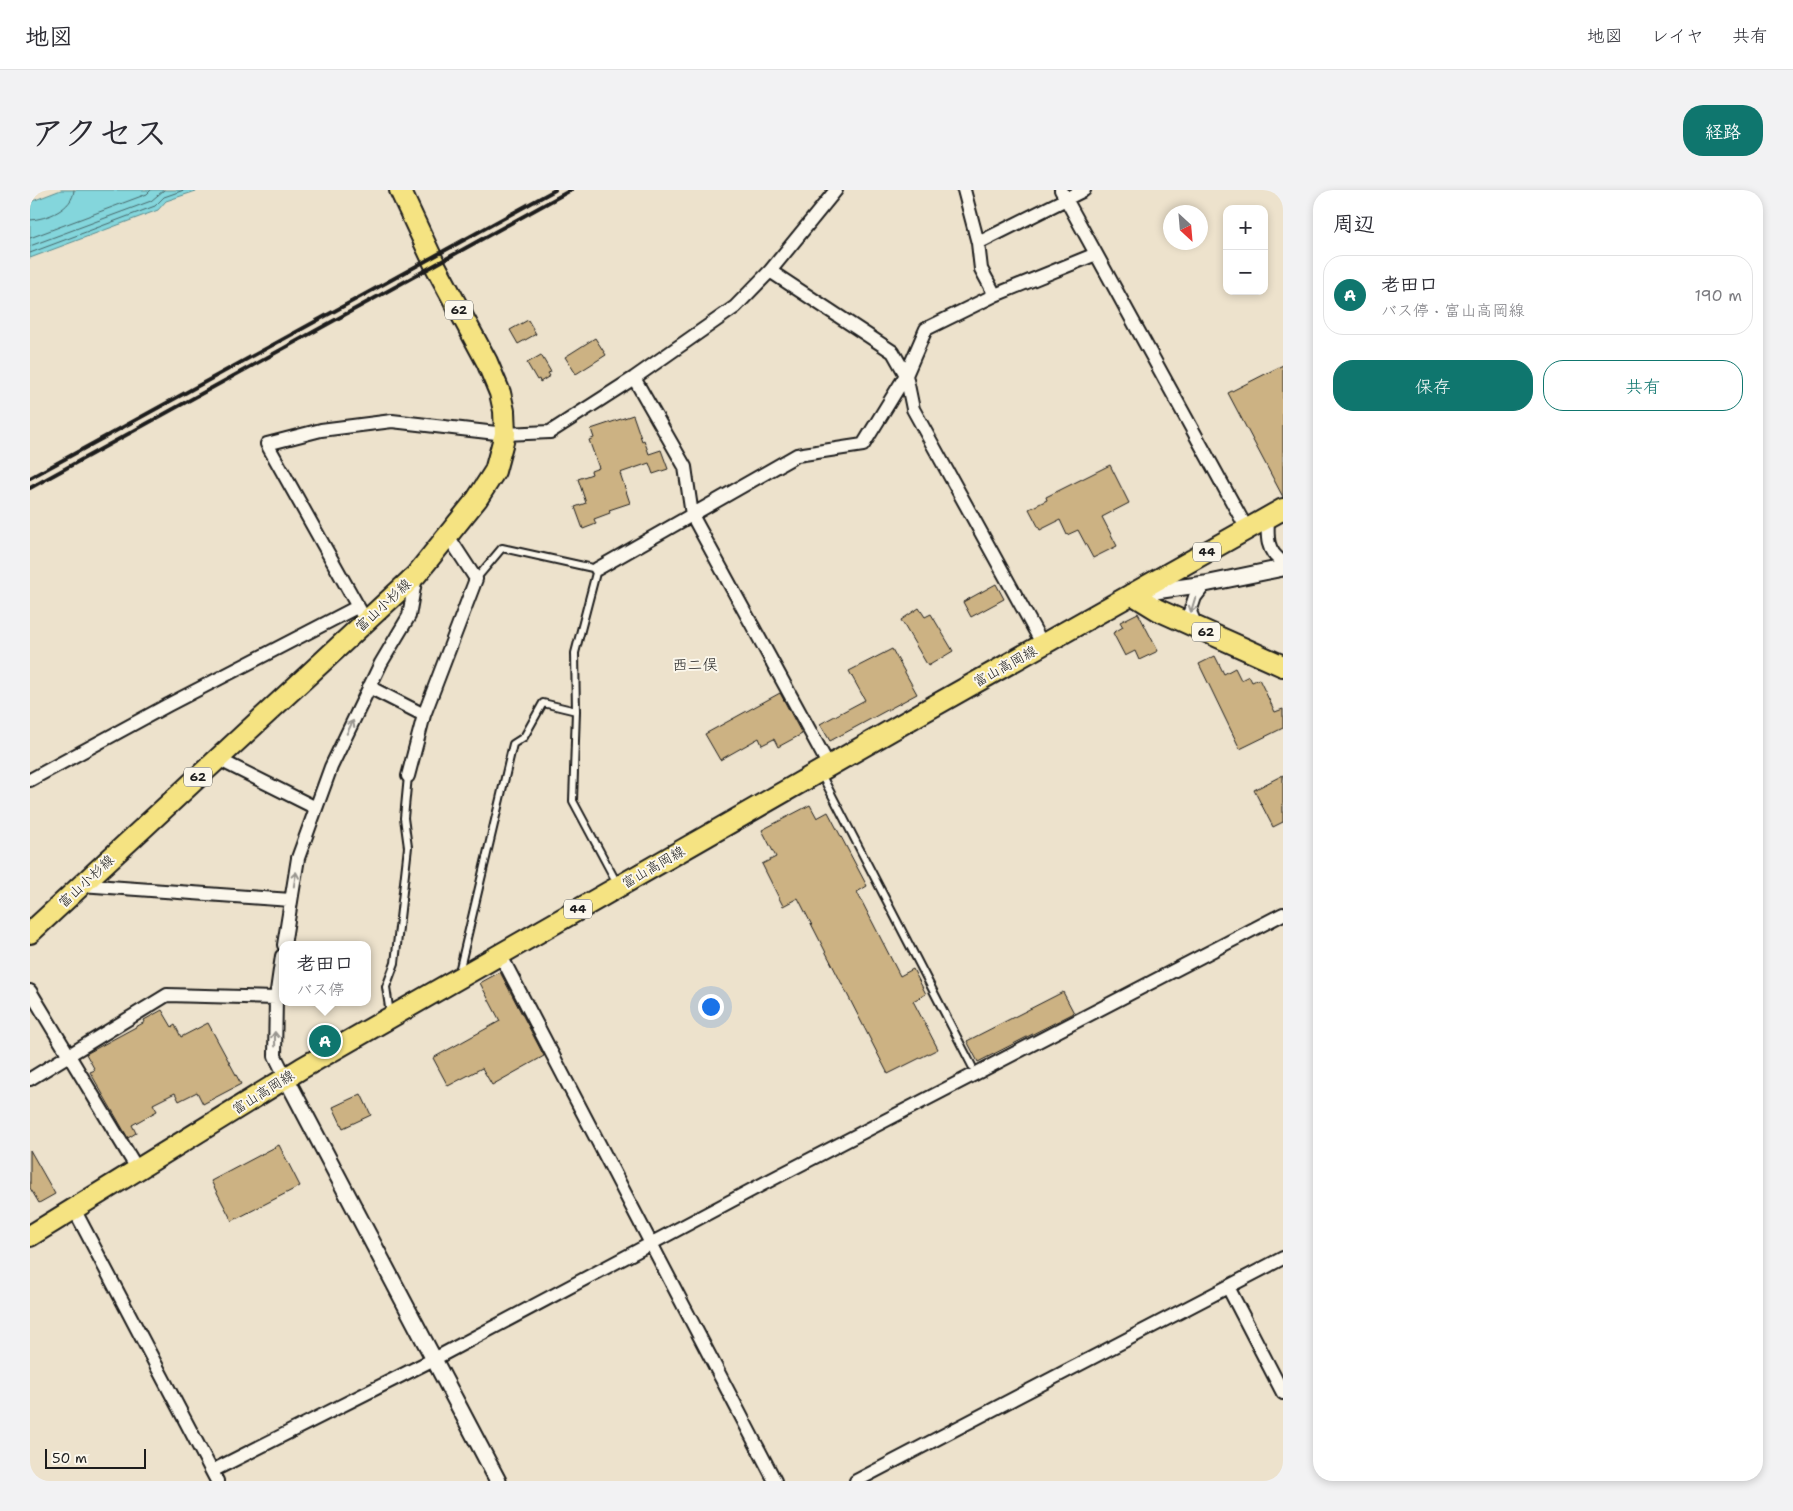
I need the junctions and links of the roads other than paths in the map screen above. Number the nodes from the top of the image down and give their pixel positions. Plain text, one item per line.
1 (400, 190) edge
2 (836, 190) edge
3 (964, 190) edge
4 (1084, 190) edge
5 (1063, 194) edge
6 (978, 243) junction
7 (1096, 254) junction
8 (770, 270) junction
9 (994, 295) junction
10 (906, 375) junction
11 (634, 378) junction
12 (505, 434) junction
13 (692, 514) junction
14 (1275, 514) edge
15 (1248, 529) junction
16 (448, 536) junction
17 (1283, 562) edge
18 (1283, 568) edge
19 (597, 569) junction
20 (416, 575) junction
21 (476, 578) junction
22 (1205, 584) junction
23 (1132, 594) junction
24 (362, 614) junction
25 (1197, 628) junction
26 (1044, 644) junction
27 (1283, 666) edge
28 (369, 687) junction
29 (576, 711) junction
30 (424, 715) junction
31 (218, 759) junction
32 (824, 769) junction
33 (408, 776) joint
34 (30, 780) edge
35 (316, 808) junction
36 (81, 885) junction
37 (619, 886) junction
38 (291, 900) junction
39 (1283, 914) edge
40 (30, 933) edge
41 (285, 941) edge
42 (500, 954) junction
43 (279, 977) edge
44 (457, 978) junction
45 (30, 991) edge
46 (276, 998) junction
47 (391, 1017) junction
48 (68, 1056) junction
49 (972, 1066) dead end
50 (286, 1078) junction
51 (30, 1080) edge
52 (138, 1170) junction
53 (74, 1209) junction
54 (30, 1236) edge
55 (651, 1243) junction
56 (1283, 1258) edge
57 (1228, 1287) junction
58 (434, 1359) junction
59 (1283, 1393) edge
60 (214, 1476) edge
61 (498, 1481) edge
62 (775, 1481) edge
63 (856, 1481) edge

1 - 12 main road, 富山小杉線 / 62
2 - 8 street
3 - 6 street
4 - 5 street
5 - 6 street
5 - 7 street
6 - 9 street
7 - 9 street
7 - 15 street
8 - 10 street
8 - 11 street
9 - 10 street
10 - 13 street
10 - 26 street
11 - 12 street
11 - 13 street
12 - 16 main road, 富山小杉線 / 62
12 - 24 street
13 - 19 street
13 - 32 street
14 - 15 main road, 富山高岡線 / 44
14 - 17 street
15 - 23 main road, 富山高岡線 / 44
16 - 20 main road, 富山小杉線 / 62
16 - 21 street
18 - 22 street
19 - 21 lane
19 - 29 lane
20 - 24 main road, 富山小杉線 / 62
20 - 28 street
21 - 30 street
22 - 23 street
22 -> 25 street
23 - 25 main road, 62
23 - 26 main road, 富山高岡線 / 44
24 - 31 main road, 富山小杉線 / 62
24 - 34 street
25 - 27 main road, 62
26 - 32 main road, 富山高岡線 / 44
28 - 30 street
35 -> 28 street
29 - 37 lane
29 - 44 lane
30 - 33 street
31 - 35 street
31 - 36 main road, 富山小杉線 / 62
32 - 37 main road, 富山高岡線 / 44
32 - 49 lane
33 - 47 lane
38 -> 35 street
36 - 38 street
36 - 40 main road, 富山小杉線 / 62
37 - 42 main road, 富山高岡線 / 44
38 - 41 street
39 - 55 street
42 - 44 main road, 富山高岡線 / 44
42 - 55 street
43 - 46 street
44 - 47 main road, 富山高岡線 / 44
45 - 48 street
46 - 48 street
50 -> 46 street
47 - 50 main road, 富山高岡線 / 44
48 - 51 street
48 - 52 street
50 - 52 main road, 富山高岡線 / 44
50 - 58 street
52 - 53 main road, 富山高岡線 / 44
53 - 54 main road, 富山高岡線 / 44
53 - 60 street
55 - 58 street
55 - 62 street
56 - 57 street
57 - 59 street
57 - 63 street
58 - 60 street
58 - 61 street

